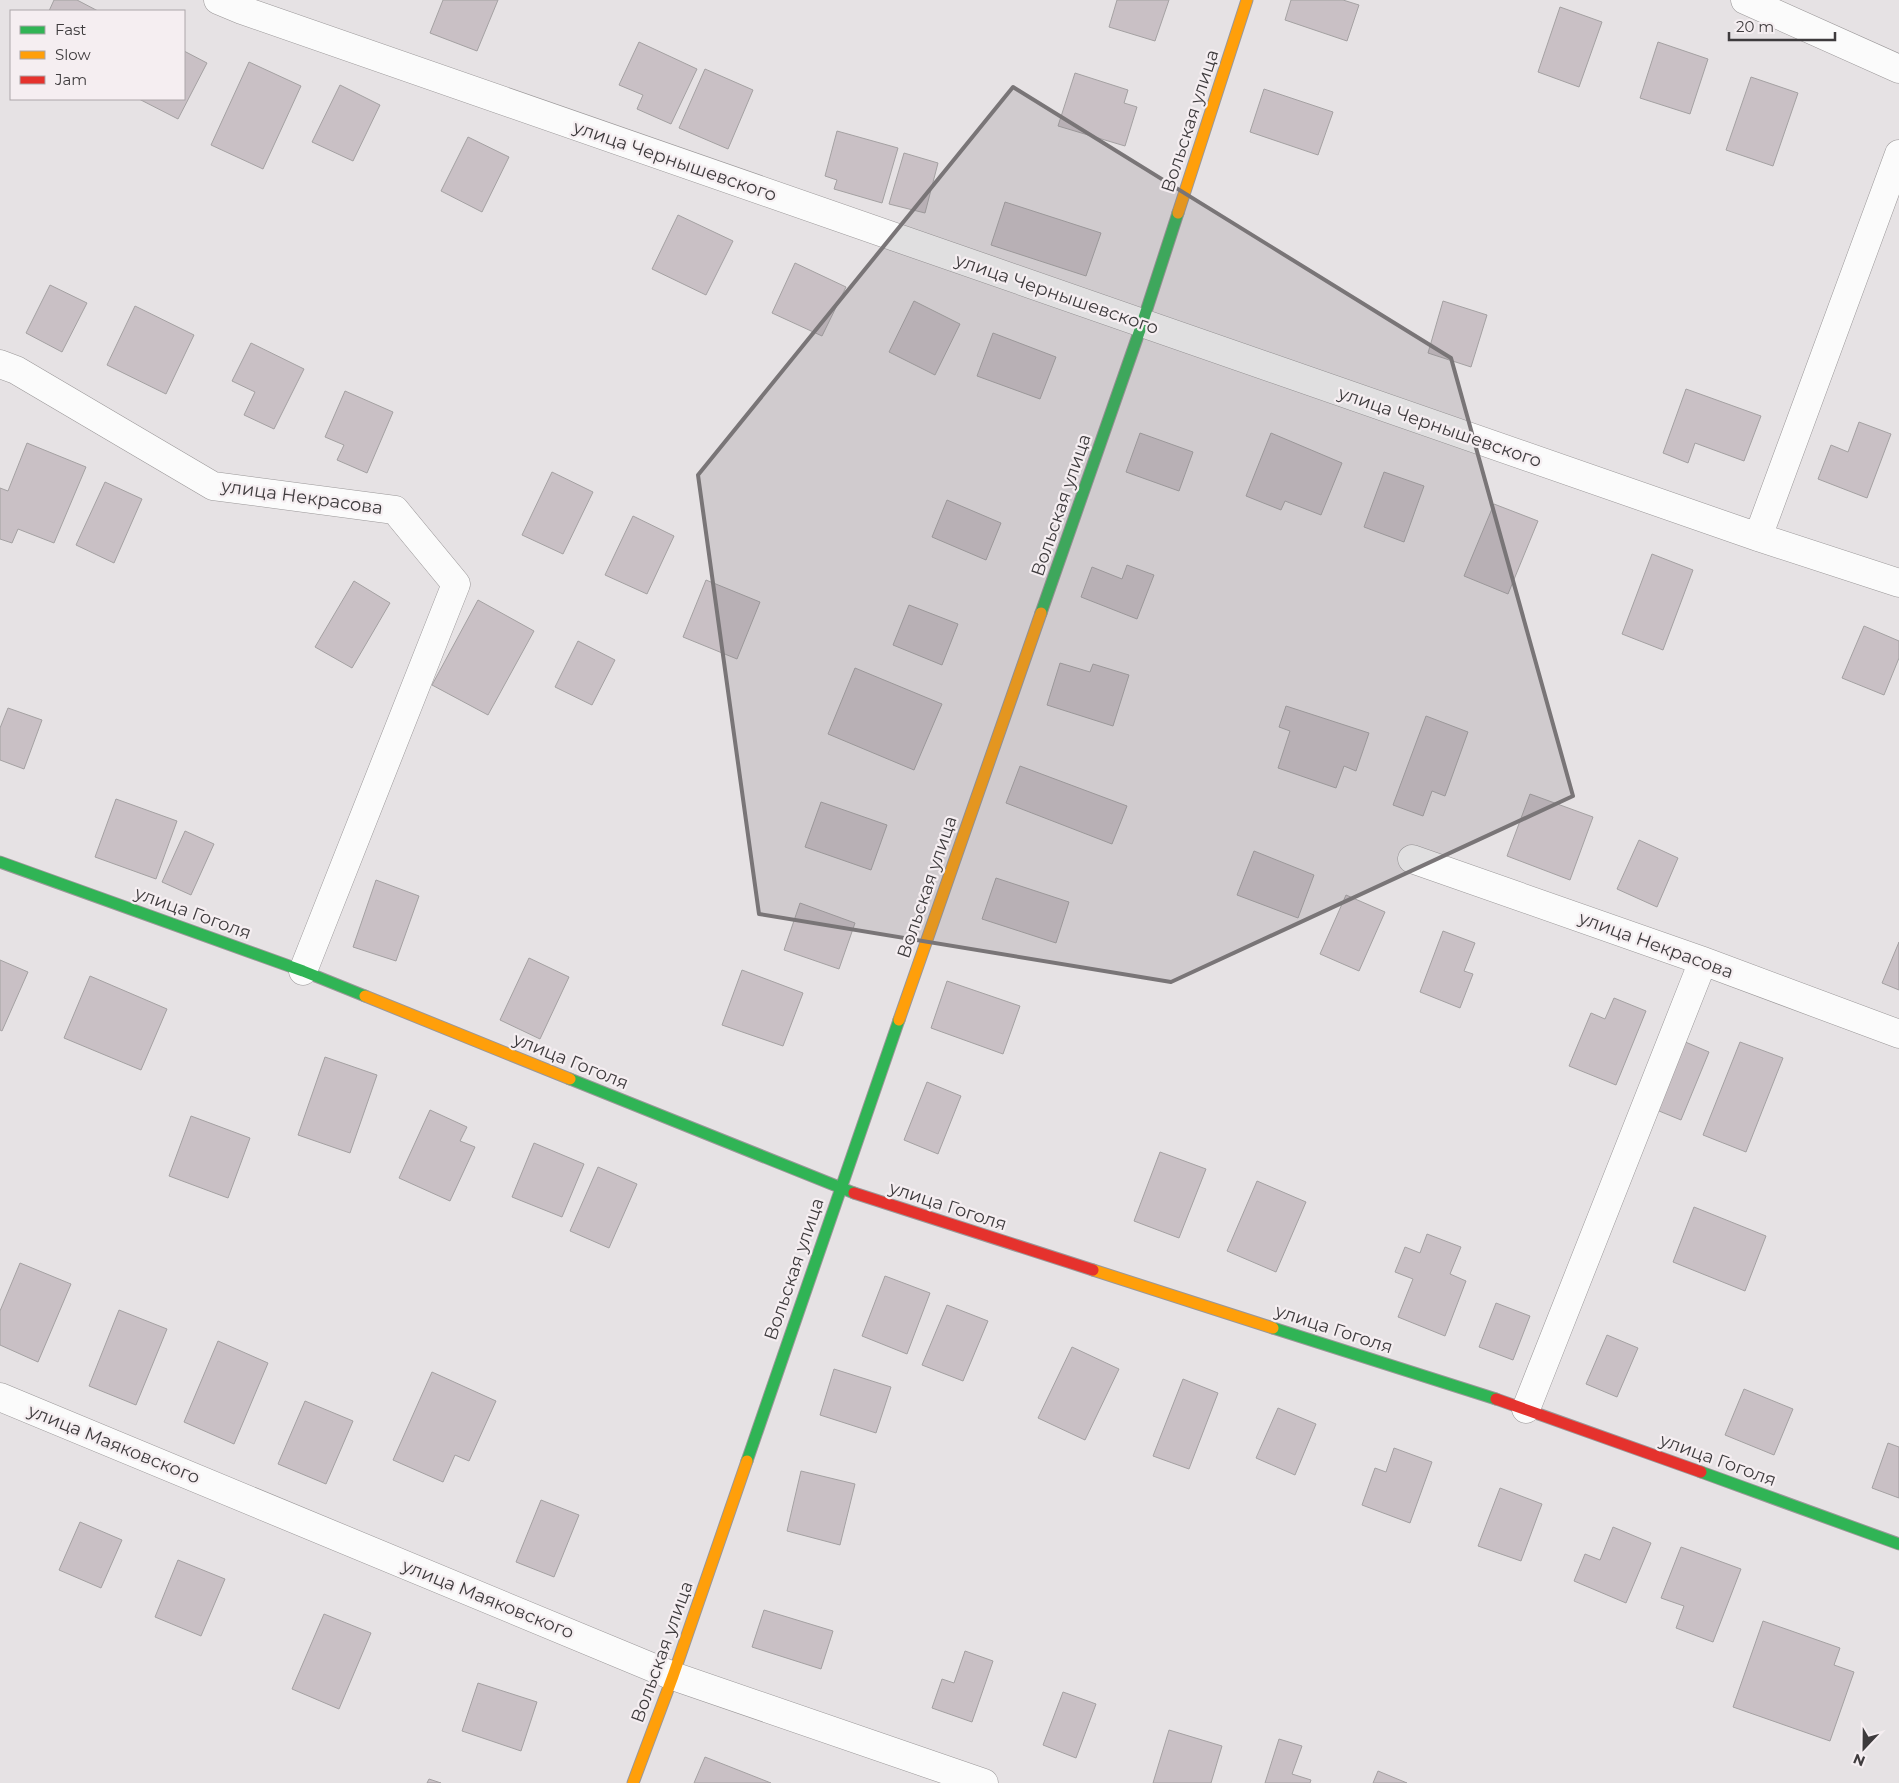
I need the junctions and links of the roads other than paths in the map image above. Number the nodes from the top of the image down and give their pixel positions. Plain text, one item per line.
1 (1247, 0) edge
2 (1745, 0) edge
3 (235, 3) edge
4 (1899, 68) edge
5 (1899, 154) edge
6 (1142, 324) junction
7 (0, 364) edge
8 (1758, 537) junction
9 (1899, 583) edge
10 (1412, 859) dead end
11 (0, 862) edge
12 (1703, 962) junction
13 (303, 971) junction
14 (1899, 1034) edge
15 (840, 1189) junction
16 (0, 1397) edge
17 (1526, 1409) junction
18 (1899, 1544) edge
19 (673, 1676) junction
20 (633, 1783) edge
21 (984, 1783) edge

1 - 6 street, Вольская улица
2 - 4 street
3 - 6 street, улица Чернышевского
5 - 8 street
6 - 8 street, улица Чернышевского
6 - 15 street, Вольская улица
7 - 13 street, улица Некрасова
8 - 9 street, улица Чернышевского
10 - 12 street, улица Некрасова
11 - 13 street, улица Гоголя
12 - 14 street, улица Некрасова
12 - 17 street
13 - 15 street, улица Гоголя
15 - 17 street, улица Гоголя
15 - 19 street, Вольская улица
16 - 19 street, улица Маяковского
17 - 18 street, улица Гоголя
19 - 20 street, Вольская улица
19 - 21 street, улица Маяковского

